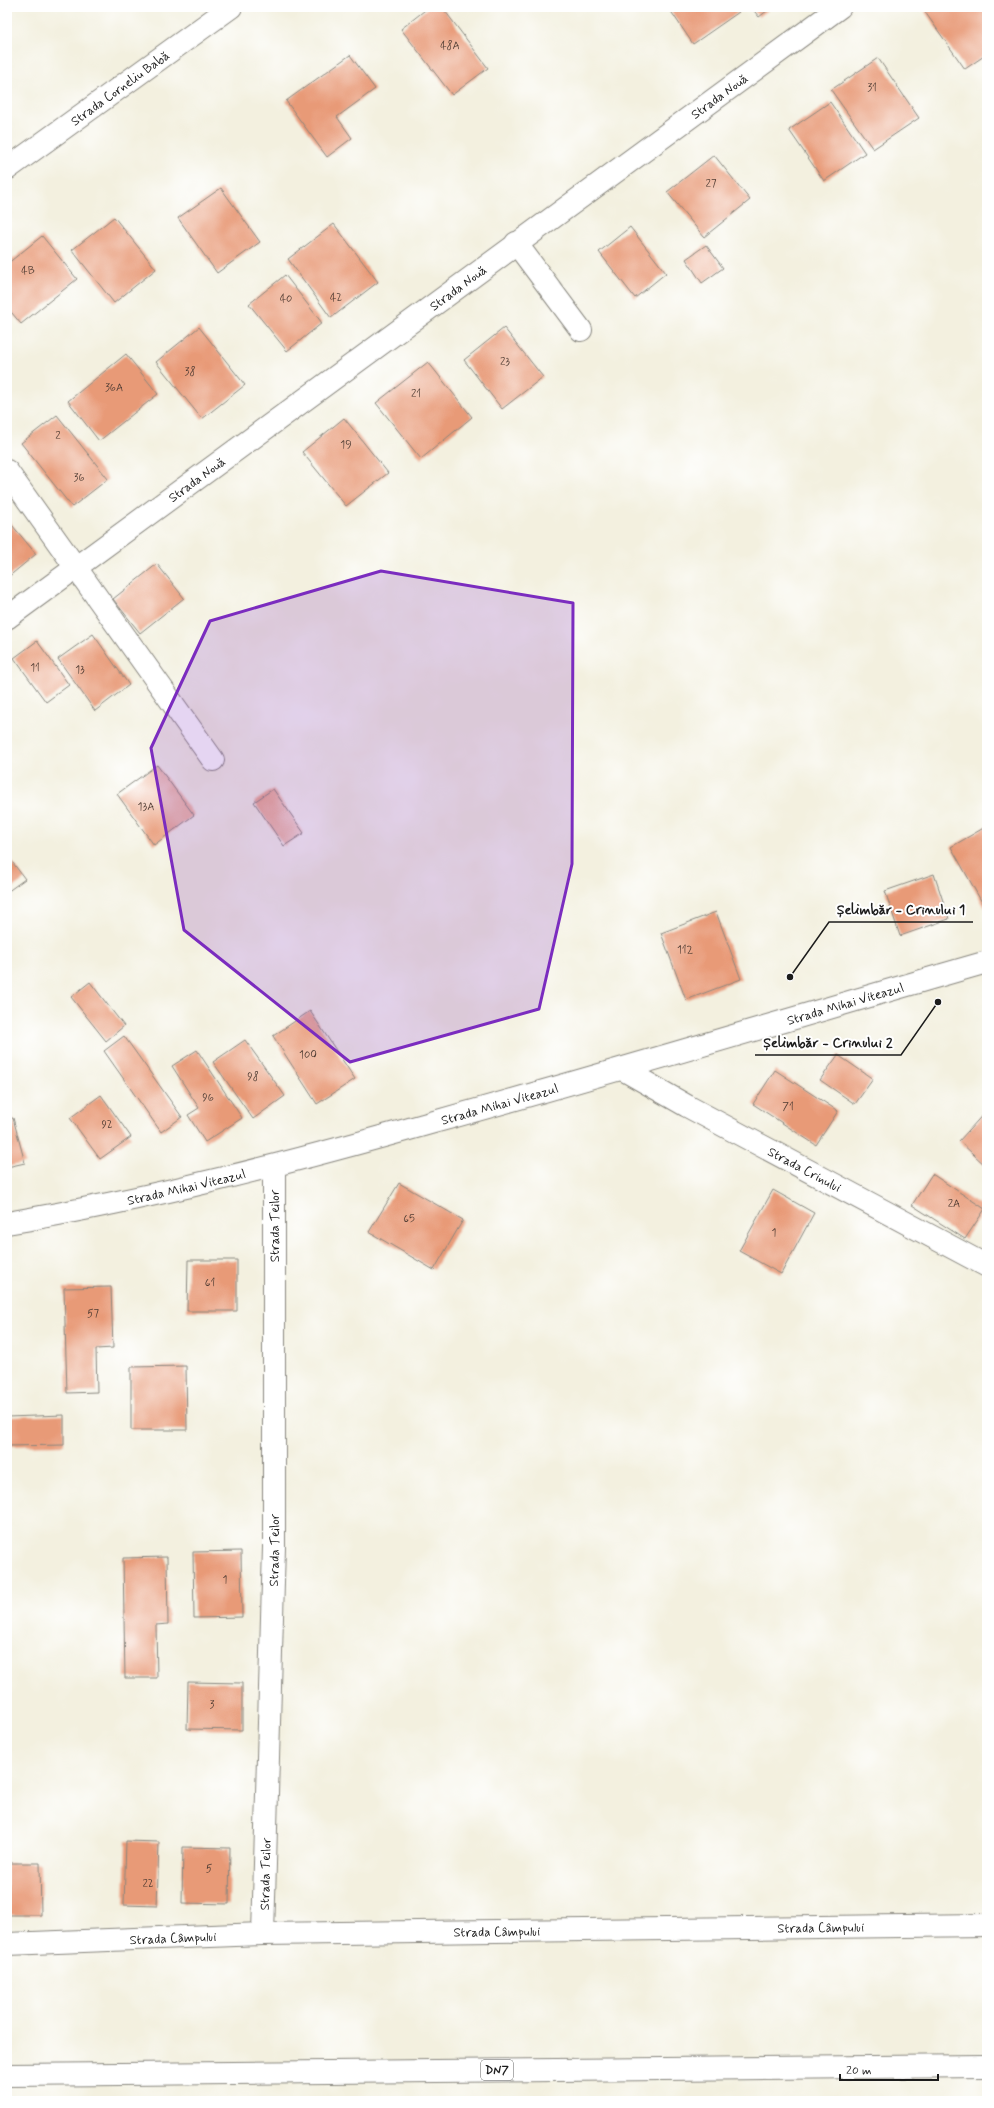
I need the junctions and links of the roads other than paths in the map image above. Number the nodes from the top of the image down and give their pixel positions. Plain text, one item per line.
1 (231, 7) edge
2 (840, 7) edge
3 (7, 168) edge
4 (516, 243) junction
5 (581, 330) dead end
6 (7, 471) edge
7 (75, 567) junction
8 (7, 618) edge
9 (213, 760) dead end
10 (987, 962) edge
11 (624, 1070) junction
12 (274, 1167) junction
13 (7, 1223) edge
14 (987, 1266) edge
15 (987, 1925) edge
16 (263, 1934) junction
17 (7, 1944) edge
18 (987, 2066) edge
19 (7, 2074) edge

1 - 3 street, Strada Corneliu Babă
2 - 4 street, Strada Nouă
4 - 5 street
4 - 7 street, Strada Nouă
6 - 7 street
7 - 8 street, Strada Nouă
7 - 9 street
10 - 11 street, Strada Mihai Viteazul
11 - 12 street, Strada Mihai Viteazul
11 - 14 street, Strada Crinului
12 - 13 street, Strada Mihai Viteazul
12 - 16 street, Strada Teilor
15 - 16 street, Strada Câmpului
16 - 17 street, Strada Câmpului
18 - 19 street, DN7

